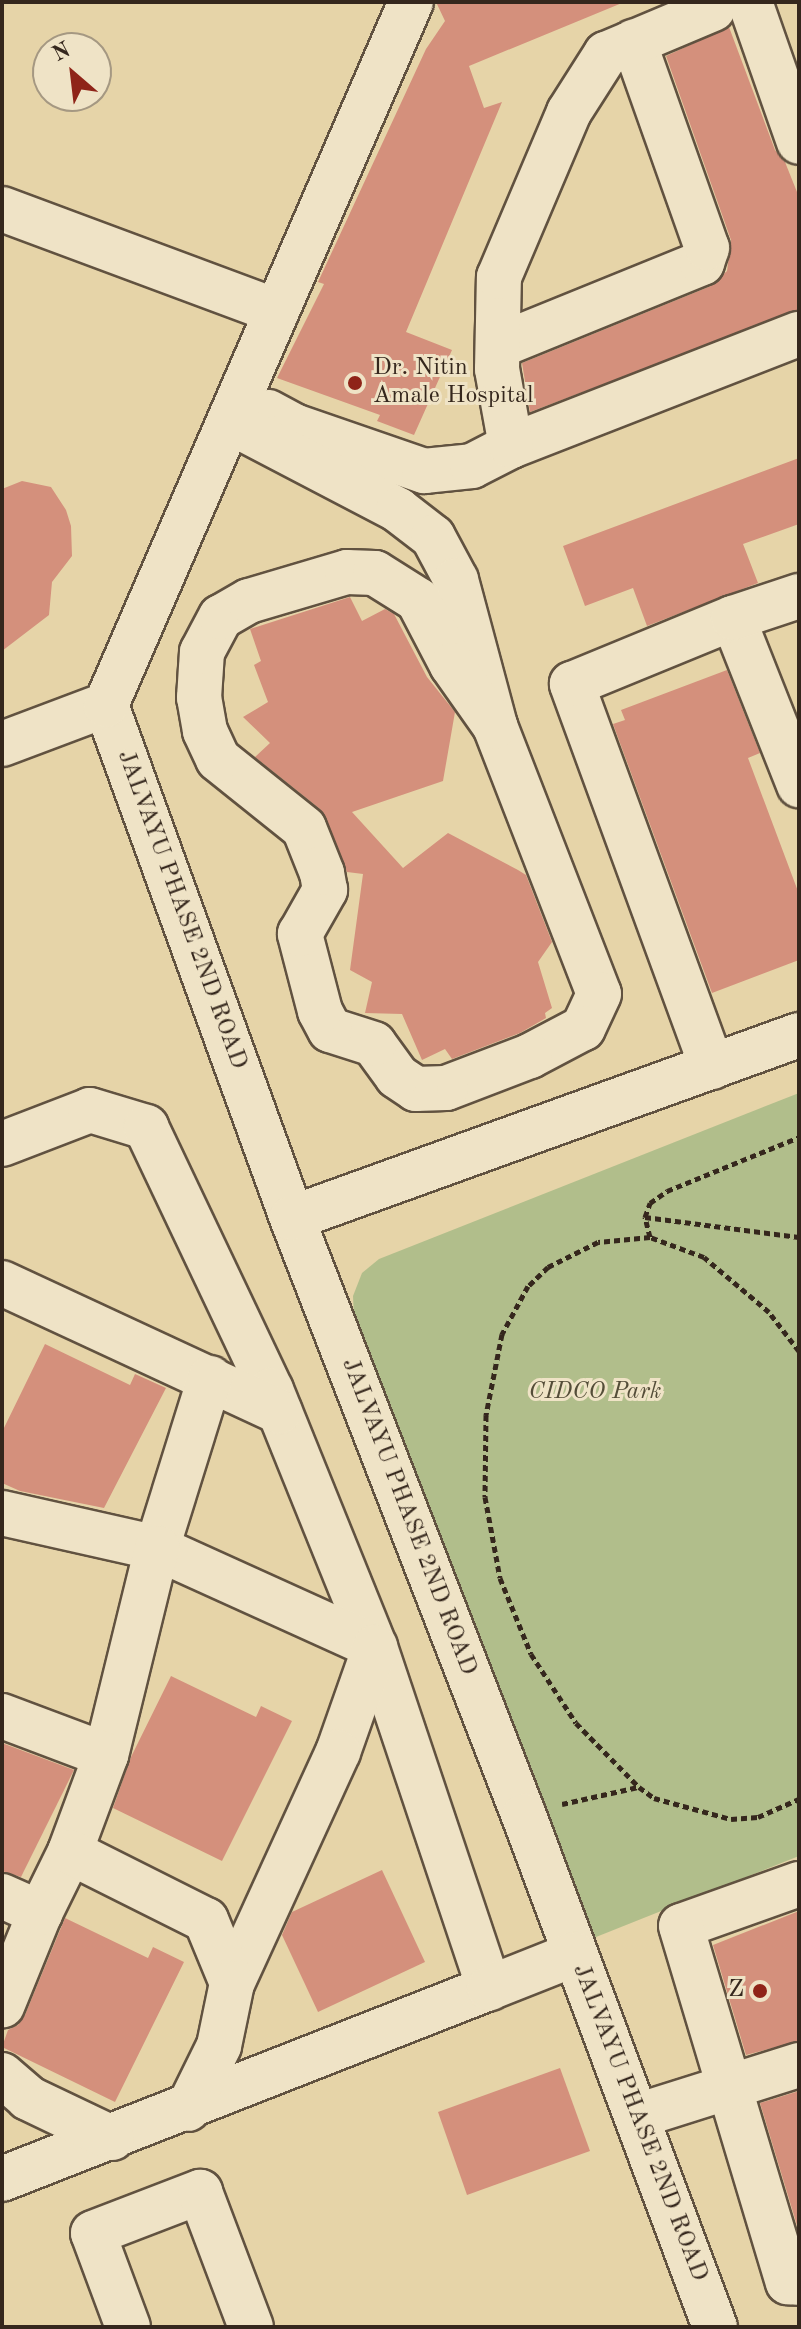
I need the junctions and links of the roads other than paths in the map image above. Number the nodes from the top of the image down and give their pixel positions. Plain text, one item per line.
1 (410, 2) edge
2 (726, 4) edge
3 (634, 42) junction
4 (799, 142) edge
5 (2, 209) edge
6 (277, 311) junction
7 (799, 334) edge
8 (498, 346) junction
9 (236, 410) junction
10 (511, 446) junction
11 (799, 596) edge
12 (733, 618) junction
13 (106, 705) junction
14 (495, 726) junction
15 (2, 744) edge
16 (799, 785) edge
17 (799, 1035) edge
18 (712, 1067) junction
19 (2, 1144) edge
20 (292, 1218) junction
21 (2, 1283) edge
22 (210, 1378) junction
23 (280, 1412) junction
24 (5, 1521) edge
25 (157, 1548) junction
26 (375, 1647) junction
27 (2, 1716) edge
28 (106, 1755) junction
29 (70, 1852) junction
30 (799, 1884) edge
31 (21, 1905) edge
32 (575, 1954) junction
33 (232, 1983) junction
34 (489, 1988) junction
35 (2, 2006) edge
36 (799, 2065) edge
37 (2, 2075) edge
38 (731, 2088) junction
39 (188, 2109) junction
40 (637, 2116) junction
41 (112, 2138) junction
42 (2, 2179) edge
43 (799, 2283) edge
44 (128, 2327) edge
45 (251, 2327) edge
46 (715, 2327) edge

1 - 6 street
2 - 3 street
2 - 4 street
3 - 8 street
3 - 8 street
5 - 6 street
6 - 9 street
7 - 10 street
8 - 10 street
9 - 10 street
9 - 13 street
9 - 14 street
11 - 12 street
12 - 16 street
12 - 18 street
13 - 15 street
13 - 20 street, JALVAYU PHASE 2ND ROAD
14 - 14 street
17 - 18 street
18 - 20 street
19 - 23 street
20 - 32 street, JALVAYU PHASE 2ND ROAD
21 - 22 street
22 - 23 street
22 - 25 street
23 - 26 street
24 - 25 street
25 - 26 street
25 - 28 street
26 - 33 street
26 - 34 street
27 - 28 street
28 - 29 street
29 - 31 street
29 - 33 street
30 - 38 street
31 - 35 street
32 - 34 street
32 - 40 street, JALVAYU PHASE 2ND ROAD
33 - 39 street
34 - 39 street
36 - 38 street
37 - 41 street
38 - 40 street
38 - 43 street
39 - 41 street
40 - 46 street, JALVAYU PHASE 2ND ROAD
41 - 42 street
44 - 45 street

